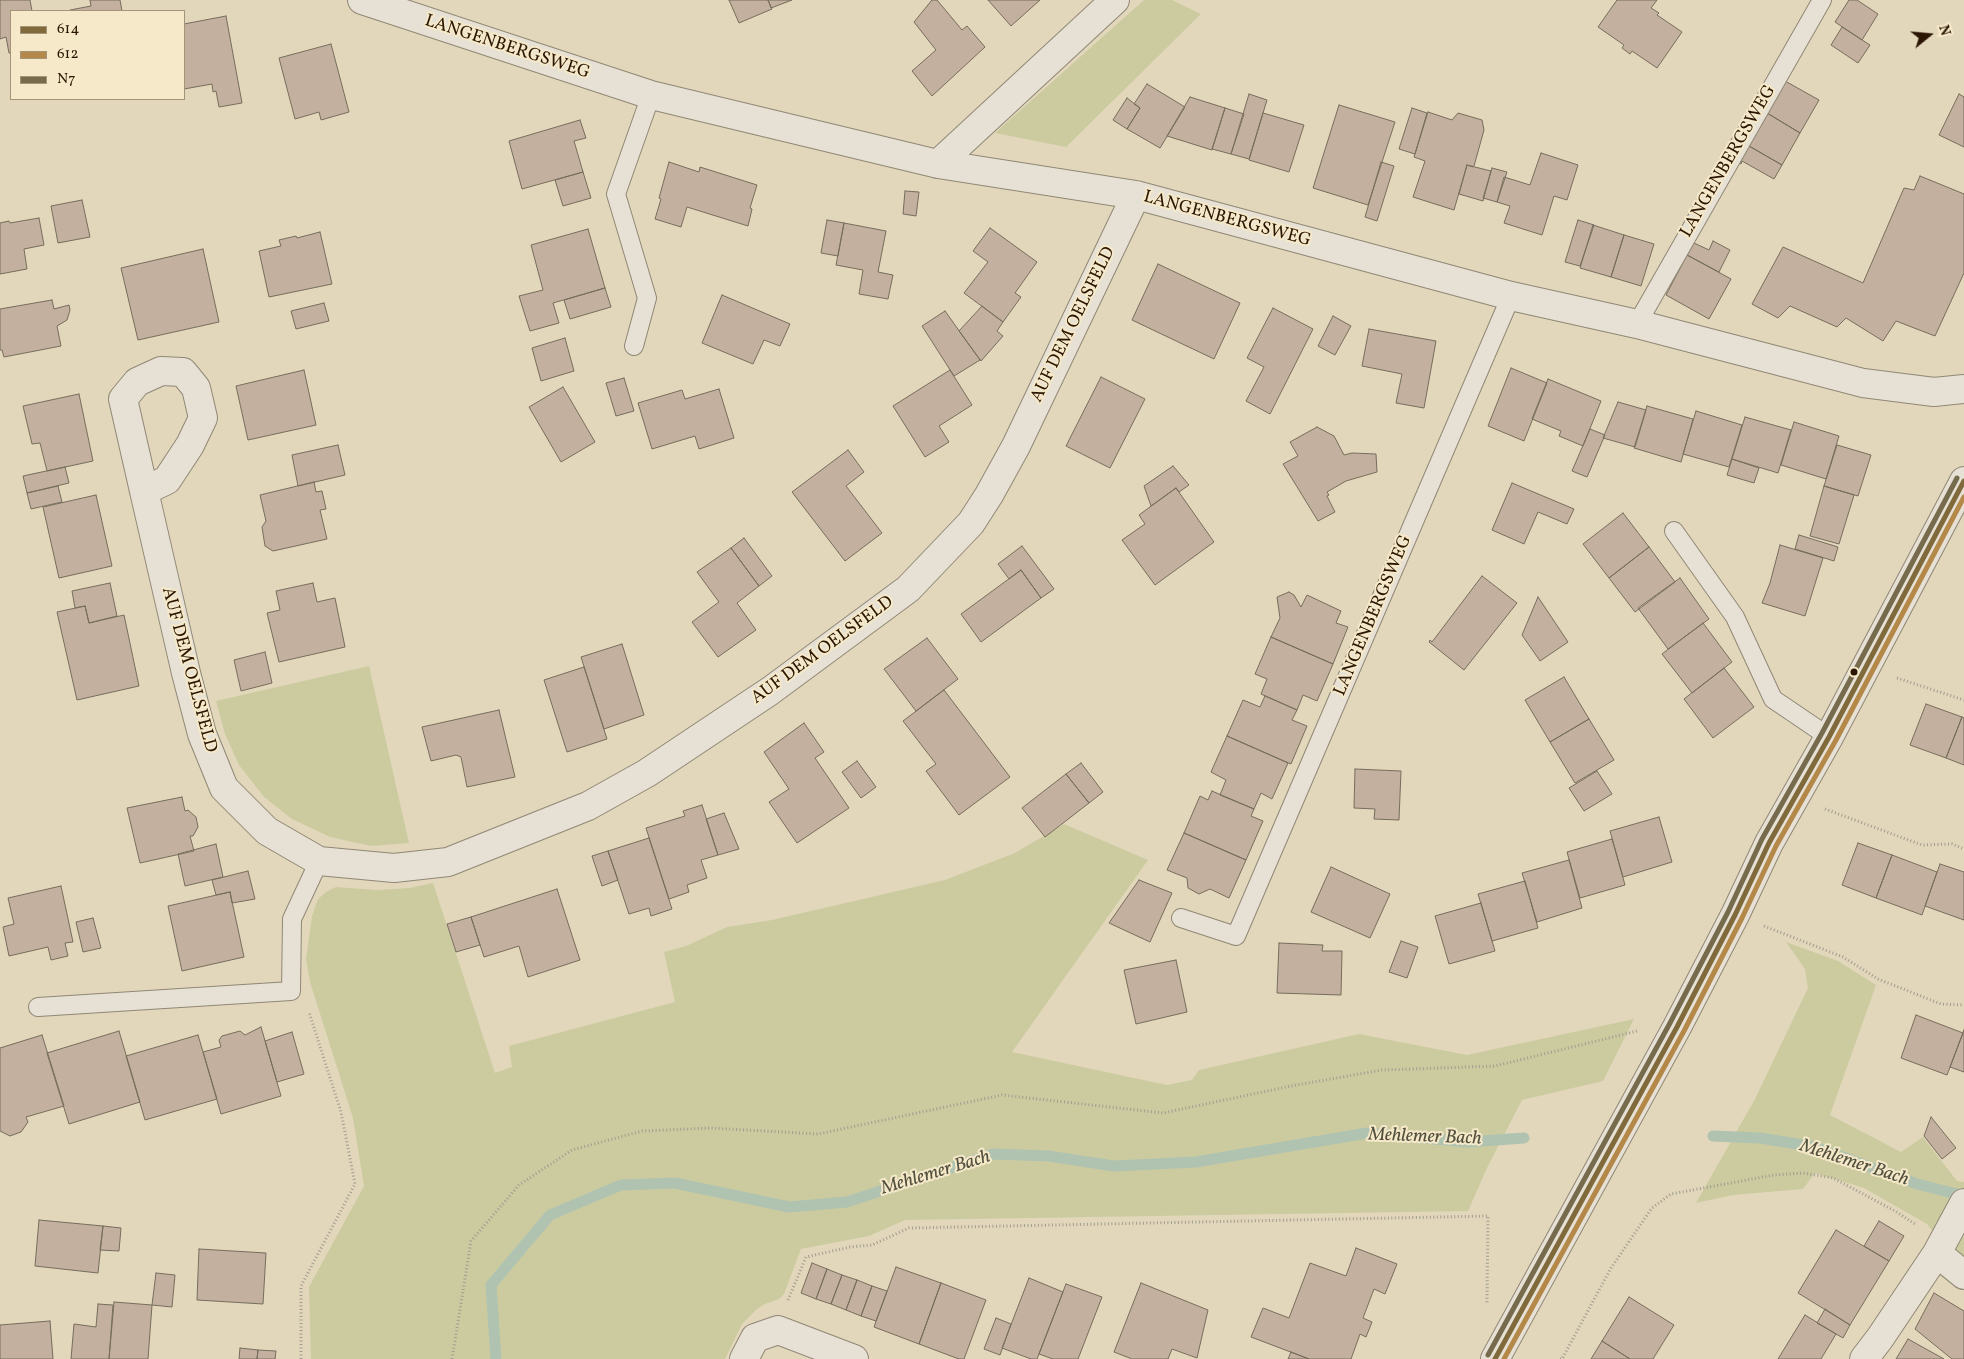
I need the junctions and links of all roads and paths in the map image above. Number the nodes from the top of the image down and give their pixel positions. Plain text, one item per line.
1 (362, 0) edge
2 (1115, 0) edge
3 (1822, 0) edge
4 (651, 95) junction
5 (938, 164) junction
6 (1136, 195) junction
7 (1511, 296) junction
8 (1637, 324) junction
9 (634, 346) dead end
10 (1964, 389) edge
11 (1964, 481) edge
12 (144, 491) dead end
13 (1674, 531) dead end
14 (1866, 667) junction
15 (1964, 700) edge
16 (1829, 737) junction
17 (1794, 798) junction
18 (1964, 849) edge
19 (319, 861) junction
20 (1735, 915) junction
21 (1181, 918) dead end
22 (291, 991) junction
23 (1964, 1005) edge
24 (38, 1007) dead end
25 (1677, 1027) junction
26 (1950, 1230) edge
27 (1964, 1275) edge
28 (778, 1330) junction
29 (1512, 1330) junction
30 (301, 1359) edge
31 (452, 1359) edge
32 (744, 1359) edge
33 (854, 1359) edge
34 (1496, 1359) edge
35 (1560, 1359) edge
36 (1864, 1359) edge

1 - 4 street, LANGENBERGSWEG
2 - 5 street
3 - 8 lane, LANGENBERGSWEG
4 - 5 street, LANGENBERGSWEG
4 - 9 lane
5 - 6 street, LANGENBERGSWEG
6 - 7 street, LANGENBERGSWEG
6 - 19 street, AUF DEM OELSFELD
7 - 8 street, LANGENBERGSWEG
7 - 21 lane, LANGENBERGSWEG
8 - 10 street, LANGENBERGSWEG
11 - 14 street
12 - 19 street, AUF DEM OELSFELD
13 - 16 lane
14 - 15 path
14 - 16 street
16 - 17 street
17 - 18 path
17 - 20 street
19 - 22 lane
20 - 23 path
20 - 25 street
22 - 24 lane
22 - 30 path
25 - 29 street
25 - 31 path
26 - 27 street
26 - 35 path
26 - 36 street
28 - 29 path
28 - 32 street
28 - 33 street
29 - 34 street

